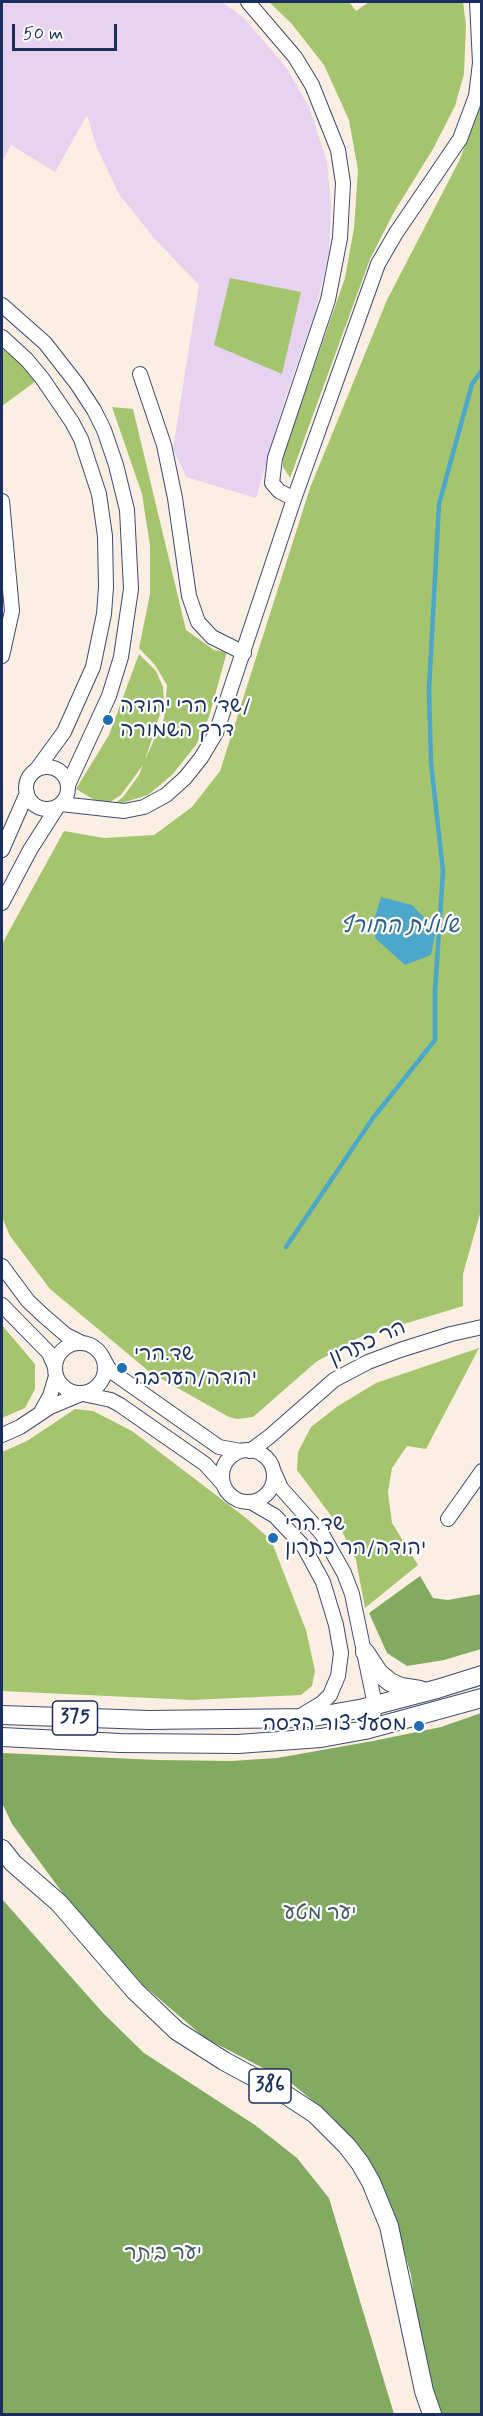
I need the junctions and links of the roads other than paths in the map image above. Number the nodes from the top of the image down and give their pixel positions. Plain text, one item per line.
1 (248, 2) edge
2 (477, 2) edge
3 (2, 305) edge
4 (2, 337) edge
5 (140, 374) dead end
6 (294, 499) junction
7 (2, 501) edge
8 (244, 653) junction
9 (2, 656) edge
10 (37, 769) junction
11 (68, 787) junction
12 (27, 793) junction
13 (60, 805) junction
14 (96, 807) junction
15 (2, 850) edge
16 (2, 903) edge
17 (2, 1266) edge
18 (2, 1305) edge
19 (482, 1327) edge
20 (82, 1343) junction
21 (102, 1356) junction
22 (55, 1371) junction
23 (82, 1394) junction
24 (40, 1414) junction
25 (285, 1423) junction
26 (2, 1435) edge
27 (245, 1451) junction
28 (272, 1468) junction
29 (482, 1471) edge
30 (223, 1484) junction
31 (251, 1502) junction
32 (448, 1519) dead end
33 (365, 1652) junction
34 (482, 1675) edge
35 (437, 1689) junction
36 (482, 1698) edge
37 (375, 1705) junction
38 (2, 1715) edge
39 (291, 1719) junction
40 (364, 1730) junction
41 (2, 1737) edge
42 (2, 1843) edge
43 (7, 1856) edge
44 (432, 2415) edge

1 - 6 street
2 - 6 street
3 - 11 street
4 - 10 street
5 - 8 street
6 - 8 street
7 - 9 street
8 - 14 street
10 - 11 street
10 - 12 street
11 - 13 street
11 - 14 street
12 - 13 street
12 - 15 street
13 - 14 street
13 - 16 street
17 - 20 street
18 - 22 street
19 - 25 street, הר כתרון
20 - 21 street
20 - 22 street
21 - 23 street
21 - 27 street
22 - 23 street
22 - 24 street
23 - 24 street
23 - 30 street
24 - 26 street
25 - 27 street, הר כתרון
25 - 28 street, הר כתרון
27 - 28 street
27 - 30 street
28 - 31 street
28 - 33 street
29 - 32 street
30 - 31 street
31 - 39 street
33 - 35 main road
33 - 37 street
34 - 35 main road, 375
35 - 37 main road, 375
36 - 40 main road, 375
37 - 39 main road, 375
37 - 40 street
38 - 39 main road, 375
40 - 41 main road, 375
42 - 43 main road, 386
43 - 44 main road, 386

